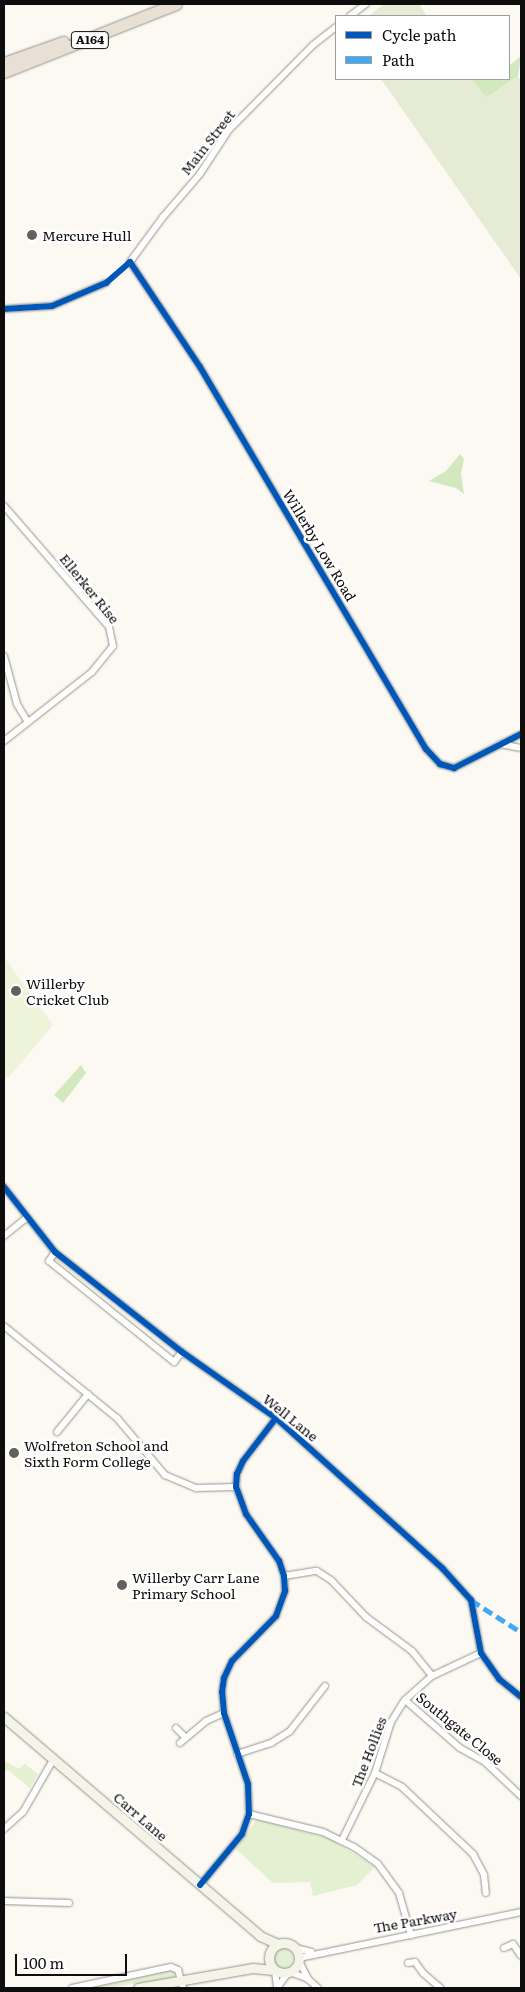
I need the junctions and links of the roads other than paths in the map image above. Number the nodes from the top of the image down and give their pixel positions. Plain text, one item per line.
1 (158, 4) edge
2 (176, 4) edge
3 (366, 4) edge
4 (351, 15) edge
5 (335, 28) edge
6 (4, 63) edge
7 (4, 72) edge
8 (130, 262) joint
9 (106, 283) dead end
10 (4, 309) edge
11 (4, 506) edge
12 (4, 656) edge
13 (28, 722) junction
14 (520, 734) edge
15 (4, 741) edge
16 (500, 744) junction
17 (521, 748) edge
18 (4, 1187) edge
19 (26, 1218) junction
20 (4, 1236) edge
21 (56, 1252) junction
22 (4, 1326) edge
23 (182, 1352) junction
24 (88, 1394) junction
25 (276, 1418) junction
26 (57, 1432) dead end
27 (236, 1487) junction
28 (284, 1576) junction
29 (481, 1653) junction
30 (432, 1676) junction
31 (325, 1686) dead end
32 (521, 1697) edge
33 (405, 1700) junction
34 (224, 1713) junction
35 (4, 1717) edge
36 (176, 1728) dead end
37 (185, 1737) junction
38 (180, 1743) dead end
39 (238, 1754) junction
40 (53, 1760) junction
41 (375, 1773) junction
42 (521, 1796) edge
43 (249, 1814) junction
44 (4, 1829) edge
45 (342, 1840) junction
46 (200, 1885) junction
47 (486, 1893) dead end
48 (4, 1901) edge
49 (69, 1904) dead end
50 (521, 1912) edge
51 (411, 1935) junction
52 (260, 1936) junction
53 (278, 1944) junction
54 (295, 1948) junction
55 (504, 1948) dead end
56 (313, 1953) junction
57 (268, 1955) junction
58 (521, 1956) edge
59 (299, 1959) junction
60 (408, 1963) dead end
61 (254, 1968) junction
62 (274, 1971) junction
63 (288, 1973) junction
64 (308, 1979) junction
65 (182, 1984) edge
66 (72, 1988) edge
67 (138, 1988) edge
68 (277, 1988) edge
69 (318, 1988) edge
70 (440, 1988) edge

1 - 6 highway, A164
2 - 7 highway, A164
3 - 4 street
5 - 8 street, Main Street
8 - 16 street, Willerby Low Road
9 - 10 street
11 - 13 street, Ellerker Rise
12 - 13 street
13 - 15 street, Ellerker Rise
14 - 16 street, Willerby Low Road
14 - 17 street
16 - 17 street
18 - 19 street, Well Lane
19 - 20 street
19 - 21 street, Well Lane
21 - 23 street, Well Lane
21 - 23 street
22 - 24 street
23 - 25 street, Well Lane
24 - 26 street
24 - 27 street
25 - 27 street
25 - 29 street, Well Lane
27 - 28 street
28 - 30 street
28 - 34 street
29 - 30 street, The Hollies
29 - 32 street, Well Lane
30 - 33 street, The Hollies
31 - 39 street
33 - 41 street, The Hollies
33 - 42 street, Southgate Close
34 - 37 street
34 - 39 street
35 - 40 street, Carr Lane
36 - 37 street
37 - 38 street
39 - 43 street
40 - 44 street
40 - 46 street, Carr Lane
41 - 45 street, The Hollies
41 - 47 street
43 - 45 street
43 - 46 street
45 - 51 street
46 - 52 street, Carr Lane
48 - 49 street
50 - 51 street, The Parkway
51 - 56 street, The Parkway
52 - 53 street, Carr Lane
52 - 57 street, Carr Lane
53 - 54 street, Carr Lane
53 - 57 street
54 - 56 street, The Parkway
54 - 59 street
55 - 58 street
56 - 59 street, The Parkway
57 - 61 street
57 - 62 street, Carr Lane
59 - 63 street
59 - 64 street
60 - 70 street
61 - 62 street
61 - 65 street
62 - 63 street
62 - 68 street
63 - 64 street
63 - 68 street
64 - 69 street
65 - 66 street
65 - 67 street

